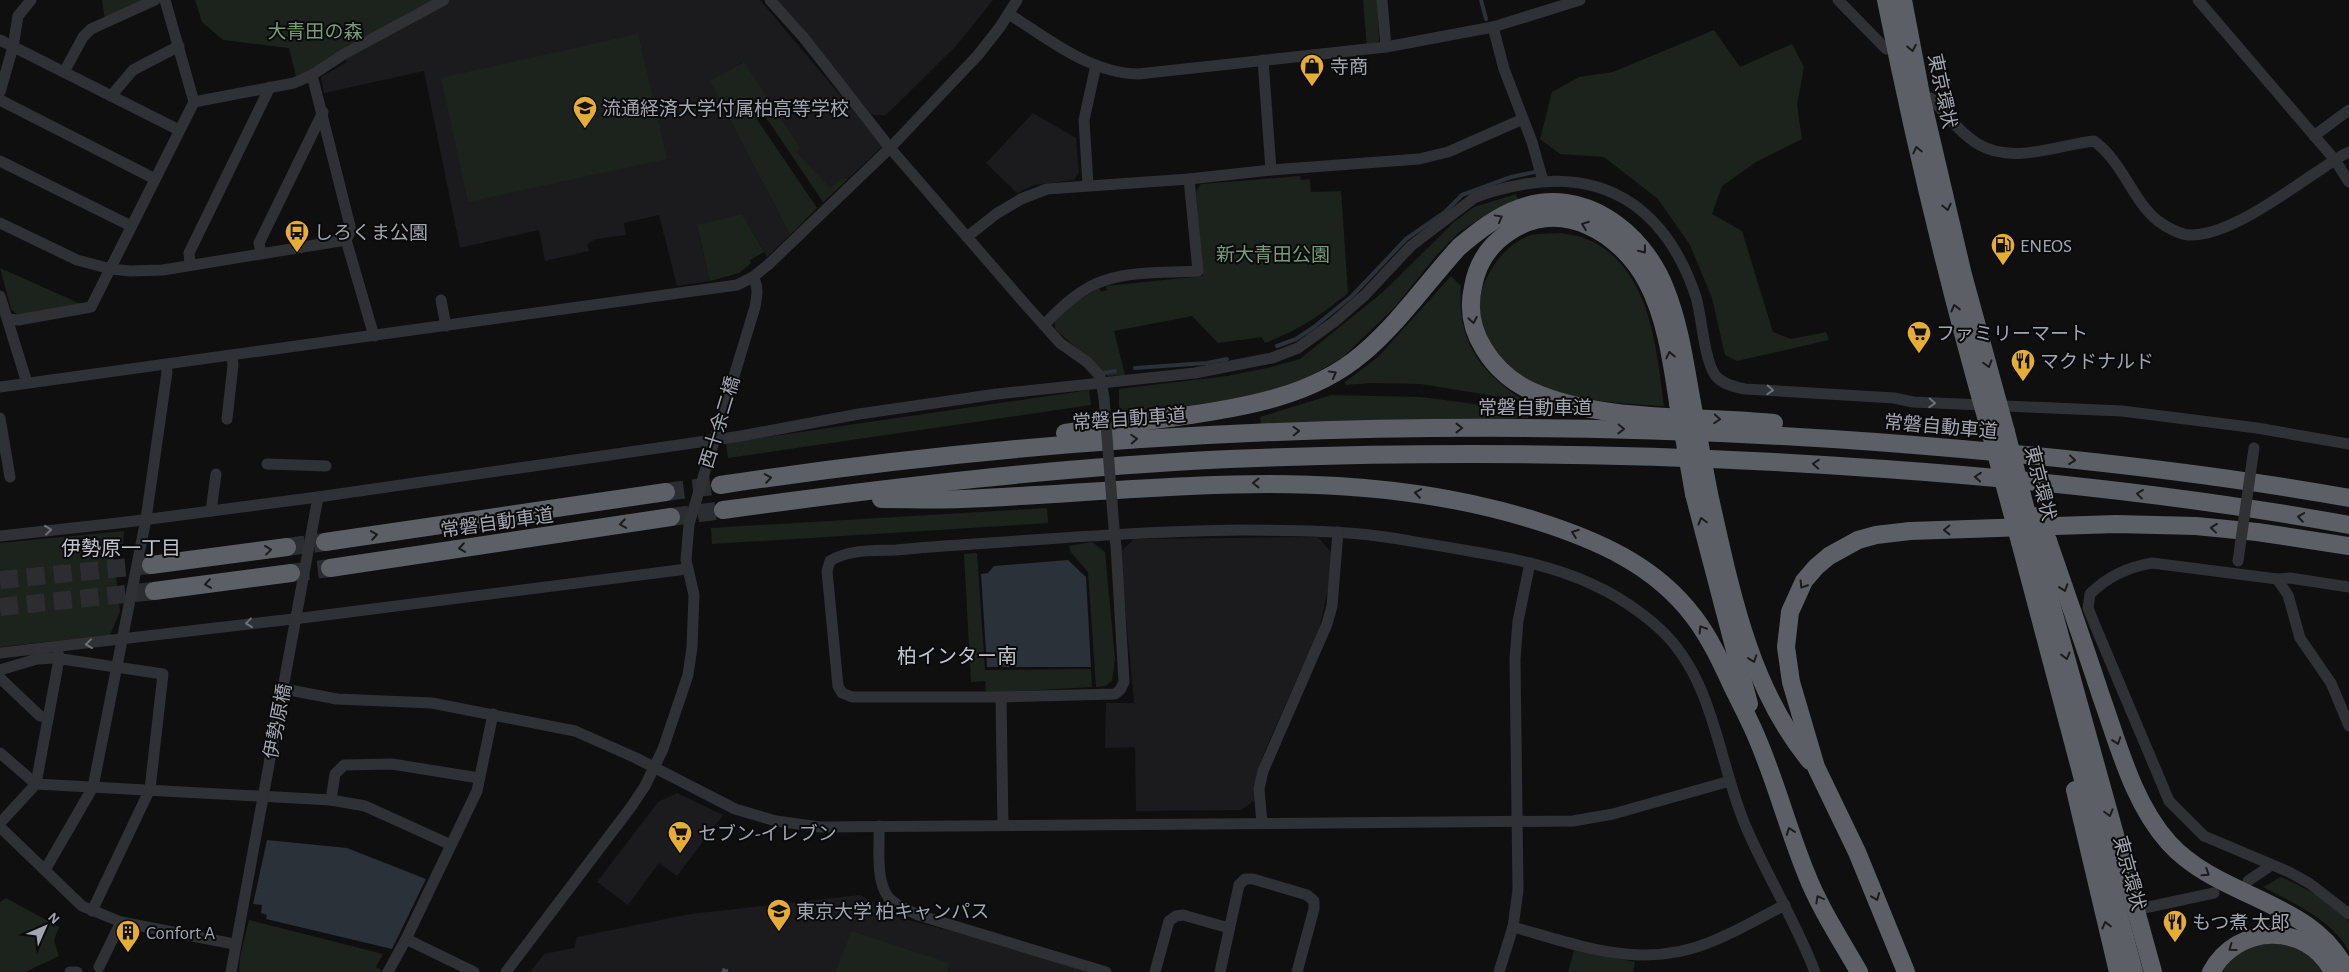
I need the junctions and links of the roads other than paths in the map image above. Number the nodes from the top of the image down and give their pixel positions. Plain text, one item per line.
1 (31, 0) edge
2 (155, 0) edge
3 (165, 0) edge
4 (444, 0) edge
5 (770, 0) edge
6 (1017, 0) edge
7 (1382, 0) edge
8 (1580, 0) edge
9 (1838, 0) edge
10 (1886, 0) edge
11 (1903, 0) edge
12 (2198, 0) edge
13 (1009, 14) junction
14 (1494, 27) junction
15 (0, 40) edge
16 (178, 46) junction
17 (13, 47) junction
18 (1386, 47) junction
19 (1896, 47) junction
20 (1263, 60) junction
21 (1096, 65) junction
22 (64, 72) junction
23 (312, 75) junction
24 (270, 87) junction
25 (0, 92) edge
26 (111, 96) junction
27 (0, 100) edge
28 (194, 102) junction
29 (1915, 103) junction
30 (2349, 110) edge
31 (323, 112) junction
32 (1523, 119) junction
33 (179, 130) junction
34 (2314, 136) junction
35 (890, 148) junction
36 (2349, 152) edge
37 (2335, 160) junction
38 (0, 161) edge
39 (1271, 170) junction
40 (1189, 178) junction
41 (155, 179) junction
42 (1543, 181) junction
43 (2349, 182) edge
44 (1088, 185) junction
45 (0, 223) edge
46 (131, 226) junction
47 (967, 237) junction
48 (346, 240) junction
49 (261, 253) junction
50 (190, 264) junction
51 (111, 269) junction
52 (753, 277) junction
53 (0, 296) edge
54 (441, 300) dead end
55 (8, 320) junction
56 (1044, 325) junction
57 (446, 326) junction
58 (374, 336) junction
59 (232, 356) junction
60 (166, 365) junction
61 (1102, 382) junction
62 (27, 384) junction
63 (0, 387) edge
64 (1685, 403) junction
65 (1991, 406) junction
66 (0, 418) edge
67 (227, 419) dead end
68 (2257, 428) junction
69 (1998, 431) junction
70 (715, 438) junction
71 (2349, 444) edge
72 (1936, 447) junction
73 (911, 459) junction
74 (268, 464) dead end
75 (326, 466) dead end
76 (216, 474) dead end
77 (10, 477) dead end
78 (720, 485) tunnel mouth
79 (666, 492) tunnel mouth
80 (1702, 494) junction
81 (318, 496) junction
82 (2349, 498) edge
83 (805, 499) junction
84 (724, 510) tunnel mouth
85 (211, 511) junction
86 (671, 517) tunnel mouth
87 (146, 519) junction
88 (2349, 525) edge
89 (1338, 532) junction
90 (1115, 535) junction
91 (0, 536) edge
92 (325, 542) tunnel mouth
93 (2034, 542) junction
94 (2349, 546) edge
95 (287, 547) tunnel mouth
96 (1530, 563) junction
97 (151, 565) tunnel mouth
98 (2237, 567) junction
99 (330, 568) tunnel mouth
100 (687, 569) junction
101 (291, 573) tunnel mouth
102 (2277, 579) junction
103 (2349, 587) edge
104 (154, 591) tunnel mouth
105 (297, 618) junction
106 (122, 640) junction
107 (0, 653) edge
108 (58, 653) junction
109 (116, 669) junction
110 (0, 670) edge
111 (0, 678) edge
112 (284, 689) junction
113 (1001, 698) junction
114 (493, 714) junction
115 (48, 718) junction
116 (2349, 726) edge
117 (1757, 738) junction
118 (2075, 747) junction
119 (0, 753) edge
120 (1816, 767) junction
121 (654, 768) junction
122 (479, 778) junction
123 (1730, 781) junction
124 (36, 784) junction
125 (93, 787) junction
126 (150, 789) junction
127 (262, 796) junction
128 (331, 800) junction
129 (1517, 821) junction
130 (1262, 823) junction
131 (0, 825) edge
132 (1003, 825) junction
133 (879, 826) junction
134 (451, 845) junction
135 (2270, 866) junction
136 (45, 870) junction
137 (2248, 881) dead end
138 (2214, 893) dead end
139 (1785, 906) junction
140 (2136, 909) junction
141 (92, 911) junction
142 (2118, 913) junction
143 (2349, 914) edge
144 (121, 922) junction
145 (1229, 928) junction
146 (1513, 928) junction
147 (406, 939) junction
148 (234, 944) junction
149 (99, 967) dead end
150 (70, 972) edge
151 (77, 972) edge
152 (230, 972) edge
153 (388, 972) edge
154 (474, 972) edge
155 (506, 972) edge
156 (1106, 972) edge
157 (1155, 972) edge
158 (1220, 972) edge
159 (1296, 972) edge
160 (1499, 972) edge
161 (1815, 972) edge
162 (1859, 972) edge
163 (1906, 972) edge
164 (2118, 972) edge
165 (2134, 972) edge
166 (2154, 972) edge
167 (2211, 972) edge
168 (2332, 972) edge
169 (2347, 972) edge

1 - 17 street
2 - 22 street
3 - 16 street
4 - 23 street
5 - 35 street
6 - 13 street
7 - 18 street
8 - 14 street
9 - 19 street
10 - 19 highway, 東京環状
11 -> 29 highway, 東京環状
12 - 34 street
13 - 21 street
13 - 35 street
14 - 18 street
14 - 32 street
15 - 17 street
16 - 26 street
16 - 28 street
17 - 22 street
17 - 25 street
18 - 20 street
19 - 29 highway, 東京環状
20 - 21 street
20 - 39 street
21 - 44 street
22 - 26 street
23 - 24 street
23 - 31 street
24 - 28 street
24 - 50 street
26 - 33 street
27 - 41 street
28 - 33 street
29 - 37 street
29 - 65 highway, 東京環状
30 - 34 street
31 - 48 street
31 - 49 street
32 - 39 street
32 - 42 street
33 - 41 street
34 - 37 street
35 - 47 street
35 - 52 street
36 - 37 street
37 - 43 street
38 - 46 street
39 - 40 street
40 - 44 street
40 - 56 street
41 - 46 street
42 - 61 street
42 -> 65 street
44 - 47 street
45 - 51 street
46 - 51 street
47 - 56 street
48 - 49 street
48 - 58 street
49 - 50 street
50 - 51 street
51 - 55 street
52 - 57 street
52 - 70 street, 西十余二橋
53 - 55 street
54 - 57 street
55 - 62 street
56 - 61 street
57 - 58 street
58 - 59 street
59 - 60 street
59 - 67 street
60 - 62 street
60 - 87 street
61 - 70 street
61 - 90 street, bridge
62 - 63 street
64 -> 72 highway
73 -> 64 highway
64 - 80 highway, bridge
65 - 68 street
65 - 69 highway, 東京環状
66 - 77 street
68 - 71 street
68 - 98 street, bridge
69 - 93 highway, 東京環状, bridge
69 - 93 highway, 東京環状, bridge
70 - 81 street
70 - 100 street, 西十余二橋
73 -> 72 highway, 常磐自動車道
72 -> 82 highway, 常磐自動車道
78 -> 73 highway, 常磐自動車道
74 - 75 street
76 - 85 street
92 -> 79 highway, 常磐自動車道
117 -> 80 highway
80 -> 120 highway
81 - 85 street
81 - 105 street, 伊勢原橋
83 - 84 highway
88 -> 83 highway
117 -> 83 highway
85 - 87 street
86 -> 99 highway, 常磐自動車道
91 -> 87 street
87 - 106 street
89 - 90 street
89 - 96 street
89 - 130 street
90 - 113 street
90 - 113 street
93 - 118 highway, 東京環状
93 -> 140 highway, 東京環状
93 -> 169 highway
94 -> 120 highway
97 -> 95 highway
96 - 123 street
96 - 129 street
98 - 102 street
98 - 135 street
100 - 105 street
100 - 121 street, 西十余二橋
101 -> 104 highway
102 - 103 street
102 - 116 street
105 -> 106 street
105 - 112 street, 伊勢原橋
106 -> 108 street
106 - 109 street
107 - 108 street
108 - 109 street
108 - 110 street
108 - 115 street
109 - 125 street
109 - 126 street
111 - 115 street
112 - 114 street
112 - 127 street, 伊勢原橋
113 - 132 street
114 - 121 street
114 - 122 street
115 - 124 street
162 -> 117 highway
118 - 142 highway, 東京環状
164 -> 118 highway
119 - 124 street
120 -> 163 highway
121 - 133 street
121 - 155 street, 西十余二橋
122 - 128 street
122 - 134 street
123 - 129 street
123 - 139 street
124 - 125 street
124 - 131 street
125 - 126 street
125 - 136 street
126 - 127 street
126 - 141 street
127 - 128 street
127 - 148 street, 伊勢原橋
128 - 134 street
129 - 130 street
129 - 146 street
130 - 132 street
131 - 136 street
132 - 133 street
133 - 156 street
134 - 147 street
135 - 137 street
135 - 143 street
136 - 141 street
138 - 140 street
139 - 146 street
139 - 161 street
140 - 142 street
140 - 166 highway, 東京環状
141 - 144 street
142 - 165 highway, 東京環状
144 - 148 street
144 - 149 street
145 - 157 street
145 - 158 street
145 - 159 street
146 - 160 street
147 - 153 street
147 - 154 street
148 - 152 street, 伊勢原橋
150 - 151 street
168 -> 167 highway

